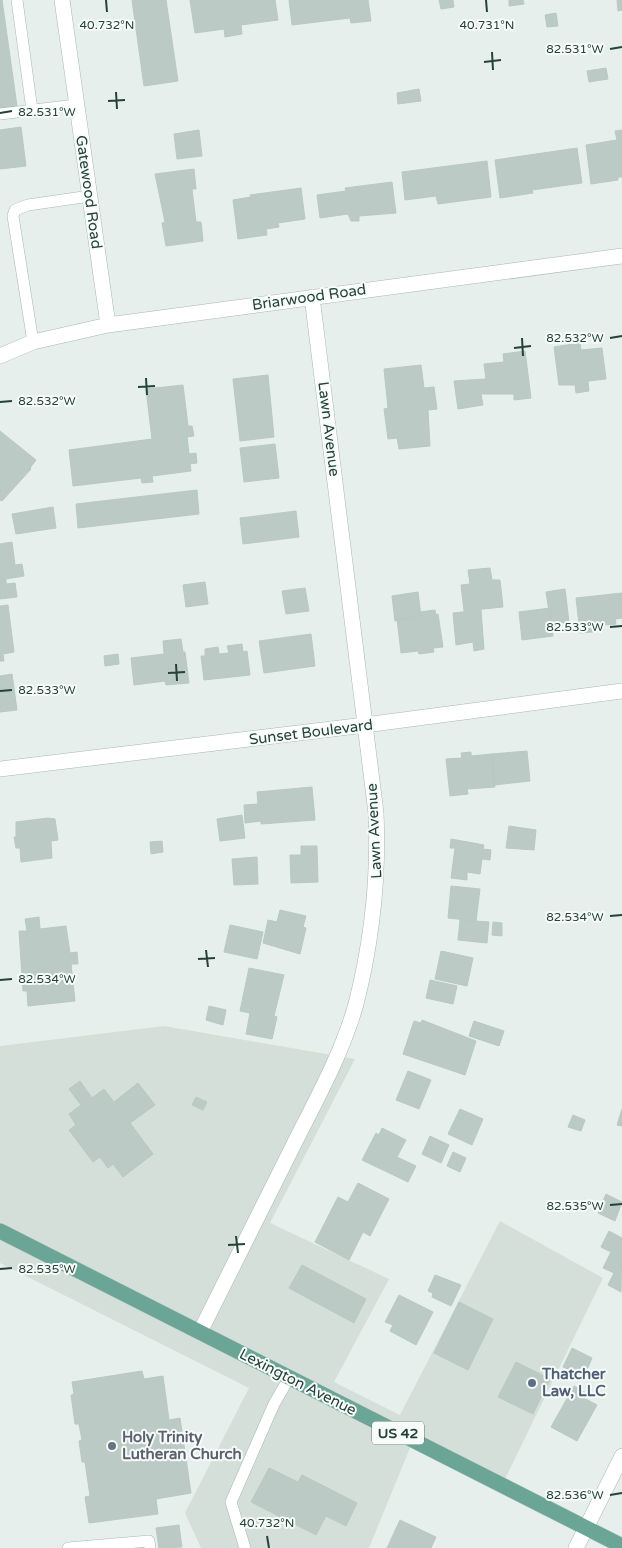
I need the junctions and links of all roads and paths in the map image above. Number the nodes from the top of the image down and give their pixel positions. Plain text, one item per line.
1 (17, 0) edge
2 (62, 0) edge
3 (76, 105) junction
4 (32, 110) junction
5 (0, 114) edge
6 (90, 196) junction
7 (622, 256) edge
8 (312, 297) junction
9 (108, 325) junction
10 (33, 342) junction
11 (0, 356) edge
12 (622, 691) edge
13 (365, 725) junction
14 (0, 769) edge
15 (0, 1231) edge
16 (200, 1332) junction
17 (290, 1378) junction
18 (622, 1456) edge
19 (586, 1528) junction
20 (622, 1546) edge
21 (68, 1548) edge
22 (150, 1548) edge
23 (245, 1548) edge
24 (576, 1548) edge

1 - 4 lane
2 - 3 street, Gatewood Road
3 - 4 lane
3 - 6 street, Gatewood Road
4 - 5 lane
6 - 9 street, Gatewood Road
6 - 10 lane
7 - 8 street, Briarwood Road
8 - 9 street, Briarwood Road
8 - 13 street, Lawn Avenue
9 - 10 street, Briarwood Road
10 - 11 street, Briarwood Road
12 - 13 street, Sunset Boulevard
13 - 14 street, Sunset Boulevard
13 - 16 street, Lawn Avenue
15 - 16 main road, Lexington Avenue / US 42
16 - 17 main road, Lexington Avenue / US 42
17 - 19 main road, Lexington Avenue / US 42
17 - 23 lane
18 - 19 street
19 - 20 main road, Lexington Avenue / US 42
19 - 24 street
21 - 22 lane

